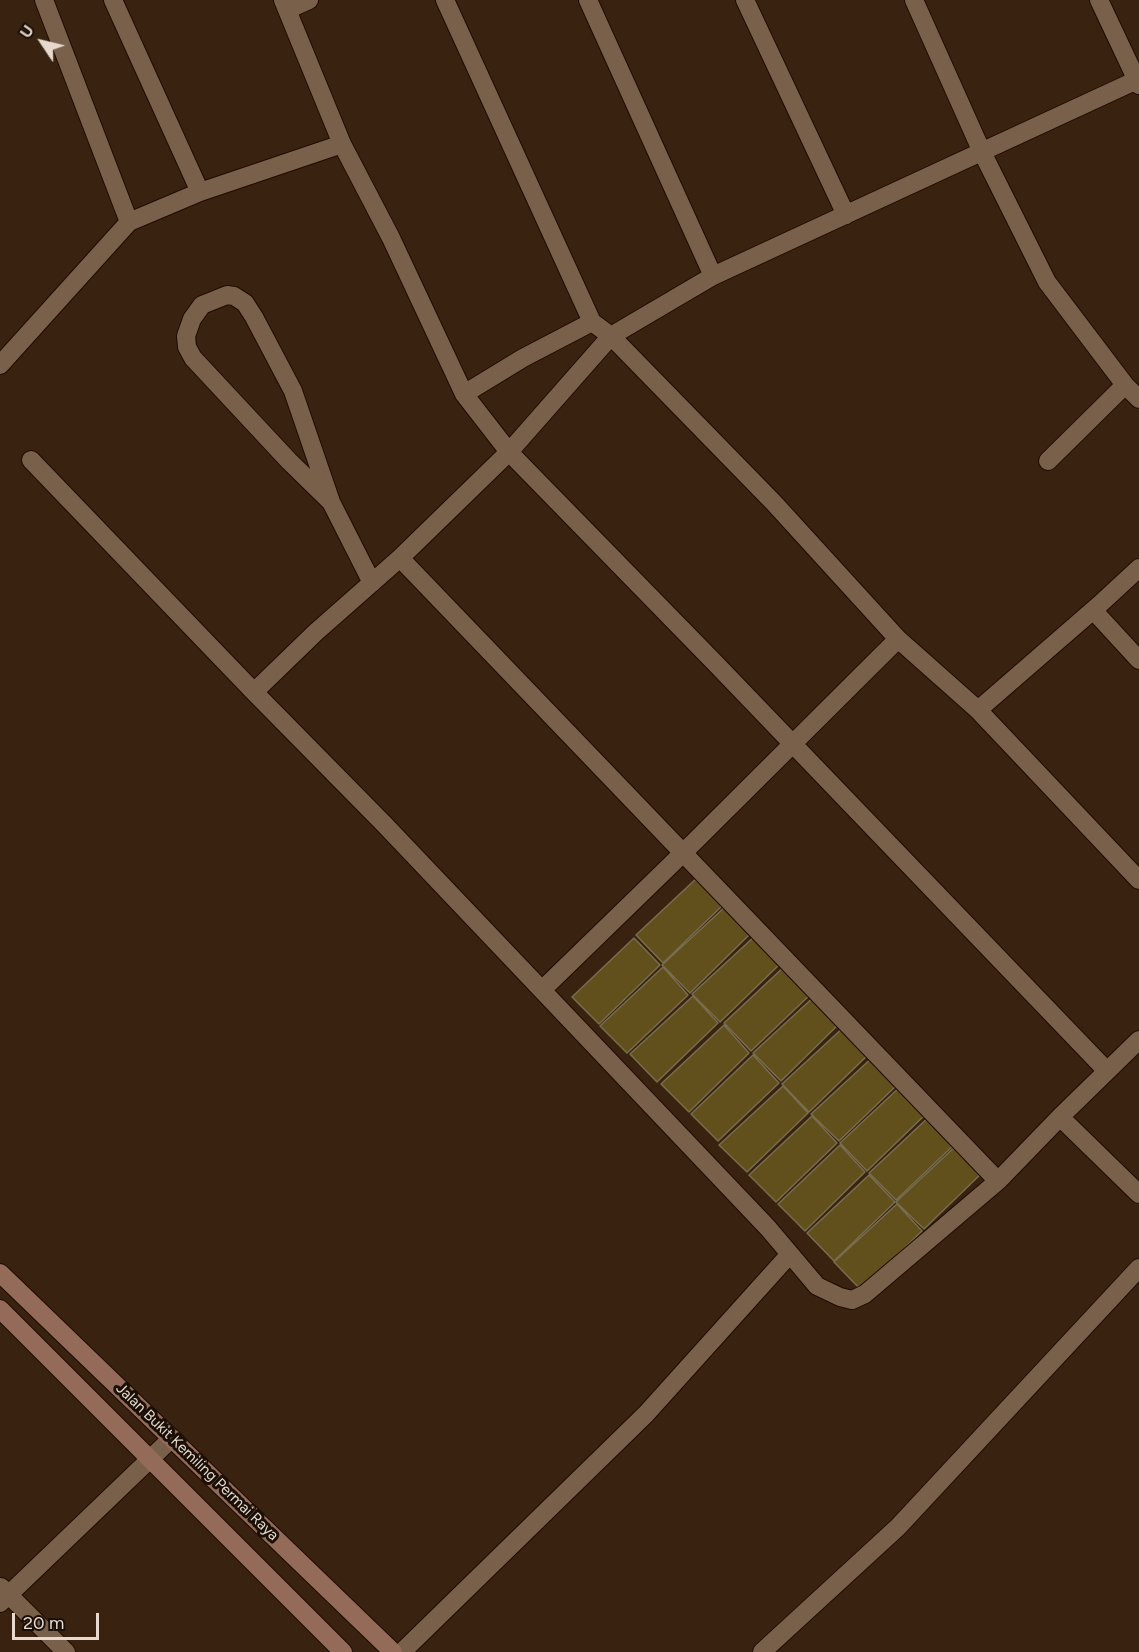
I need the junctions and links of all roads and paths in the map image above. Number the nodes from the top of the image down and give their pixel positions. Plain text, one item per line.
1 (44, 0) edge
2 (113, 0) edge
3 (309, 0) edge
4 (445, 0) edge
5 (588, 0) edge
6 (745, 0) edge
7 (914, 0) edge
8 (1099, 0) edge
9 (285, 5) edge
10 (1138, 81) edge
11 (342, 144) junction
12 (982, 152) junction
13 (200, 192) junction
14 (846, 214) junction
15 (129, 222) junction
16 (713, 276) junction
17 (591, 322) junction
18 (611, 336) junction
19 (0, 365) edge
20 (1125, 386) junction
21 (464, 394) junction
22 (1139, 399) edge
23 (509, 452) junction
24 (31, 460) dead end
25 (1048, 461) dead end
26 (331, 502) junction
27 (400, 558) junction
28 (1139, 568) edge
29 (372, 583) junction
30 (1093, 610) junction
31 (898, 639) junction
32 (1139, 660) edge
33 (254, 692) junction
34 (978, 710) junction
35 (792, 743) junction
36 (683, 853) junction
37 (1139, 880) edge
38 (542, 990) junction
39 (1139, 1040) edge
40 (1107, 1071) junction
41 (1060, 1117) junction
42 (998, 1180) junction
43 (1139, 1194) edge
44 (790, 1254) junction
45 (1139, 1268) edge
46 (0, 1273) edge
47 (0, 1309) edge
48 (172, 1438) junction
49 (150, 1458) junction
50 (3, 1594) edge
51 (339, 1651) edge
52 (66, 1652) edge
53 (393, 1652) edge
54 (402, 1652) edge
55 (762, 1652) edge

1 - 15 street
2 - 13 street
3 - 9 street
4 - 17 street
5 - 16 street
6 - 14 street
7 - 12 street
8 - 10 street
9 - 11 street
10 - 12 street
11 - 13 street
11 - 21 street
12 - 14 street
12 - 20 street
13 - 15 street
14 - 16 street
15 - 19 street
16 - 18 street
17 - 18 street
17 - 21 street
18 - 23 street
18 - 31 street
20 - 22 street
20 - 25 street
21 - 23 street
23 - 27 street
23 - 35 street
24 - 33 street
26 - 26 street
26 - 29 street
27 - 29 street
27 - 36 street
28 - 30 street
29 - 33 street
30 - 32 street
30 - 34 street
31 - 34 street
31 - 35 street
33 - 38 street
34 - 37 street
35 - 36 street
35 - 40 street
36 - 38 street
36 - 42 street
38 - 44 street
39 - 40 street
40 - 41 street
41 - 42 street
41 - 43 street
42 - 44 street
44 - 54 street
45 - 55 street
46 - 48 street, Jalan Bukit Kemiling Permai Raya
47 - 49 street, Jalan Bukit Kemiling Permai Raya
48 - 49 street
48 - 53 street, Jalan Bukit Kemiling Permai Raya
49 - 50 street
49 - 51 street, Jalan Bukit Kemiling Permai Raya
50 - 52 street

